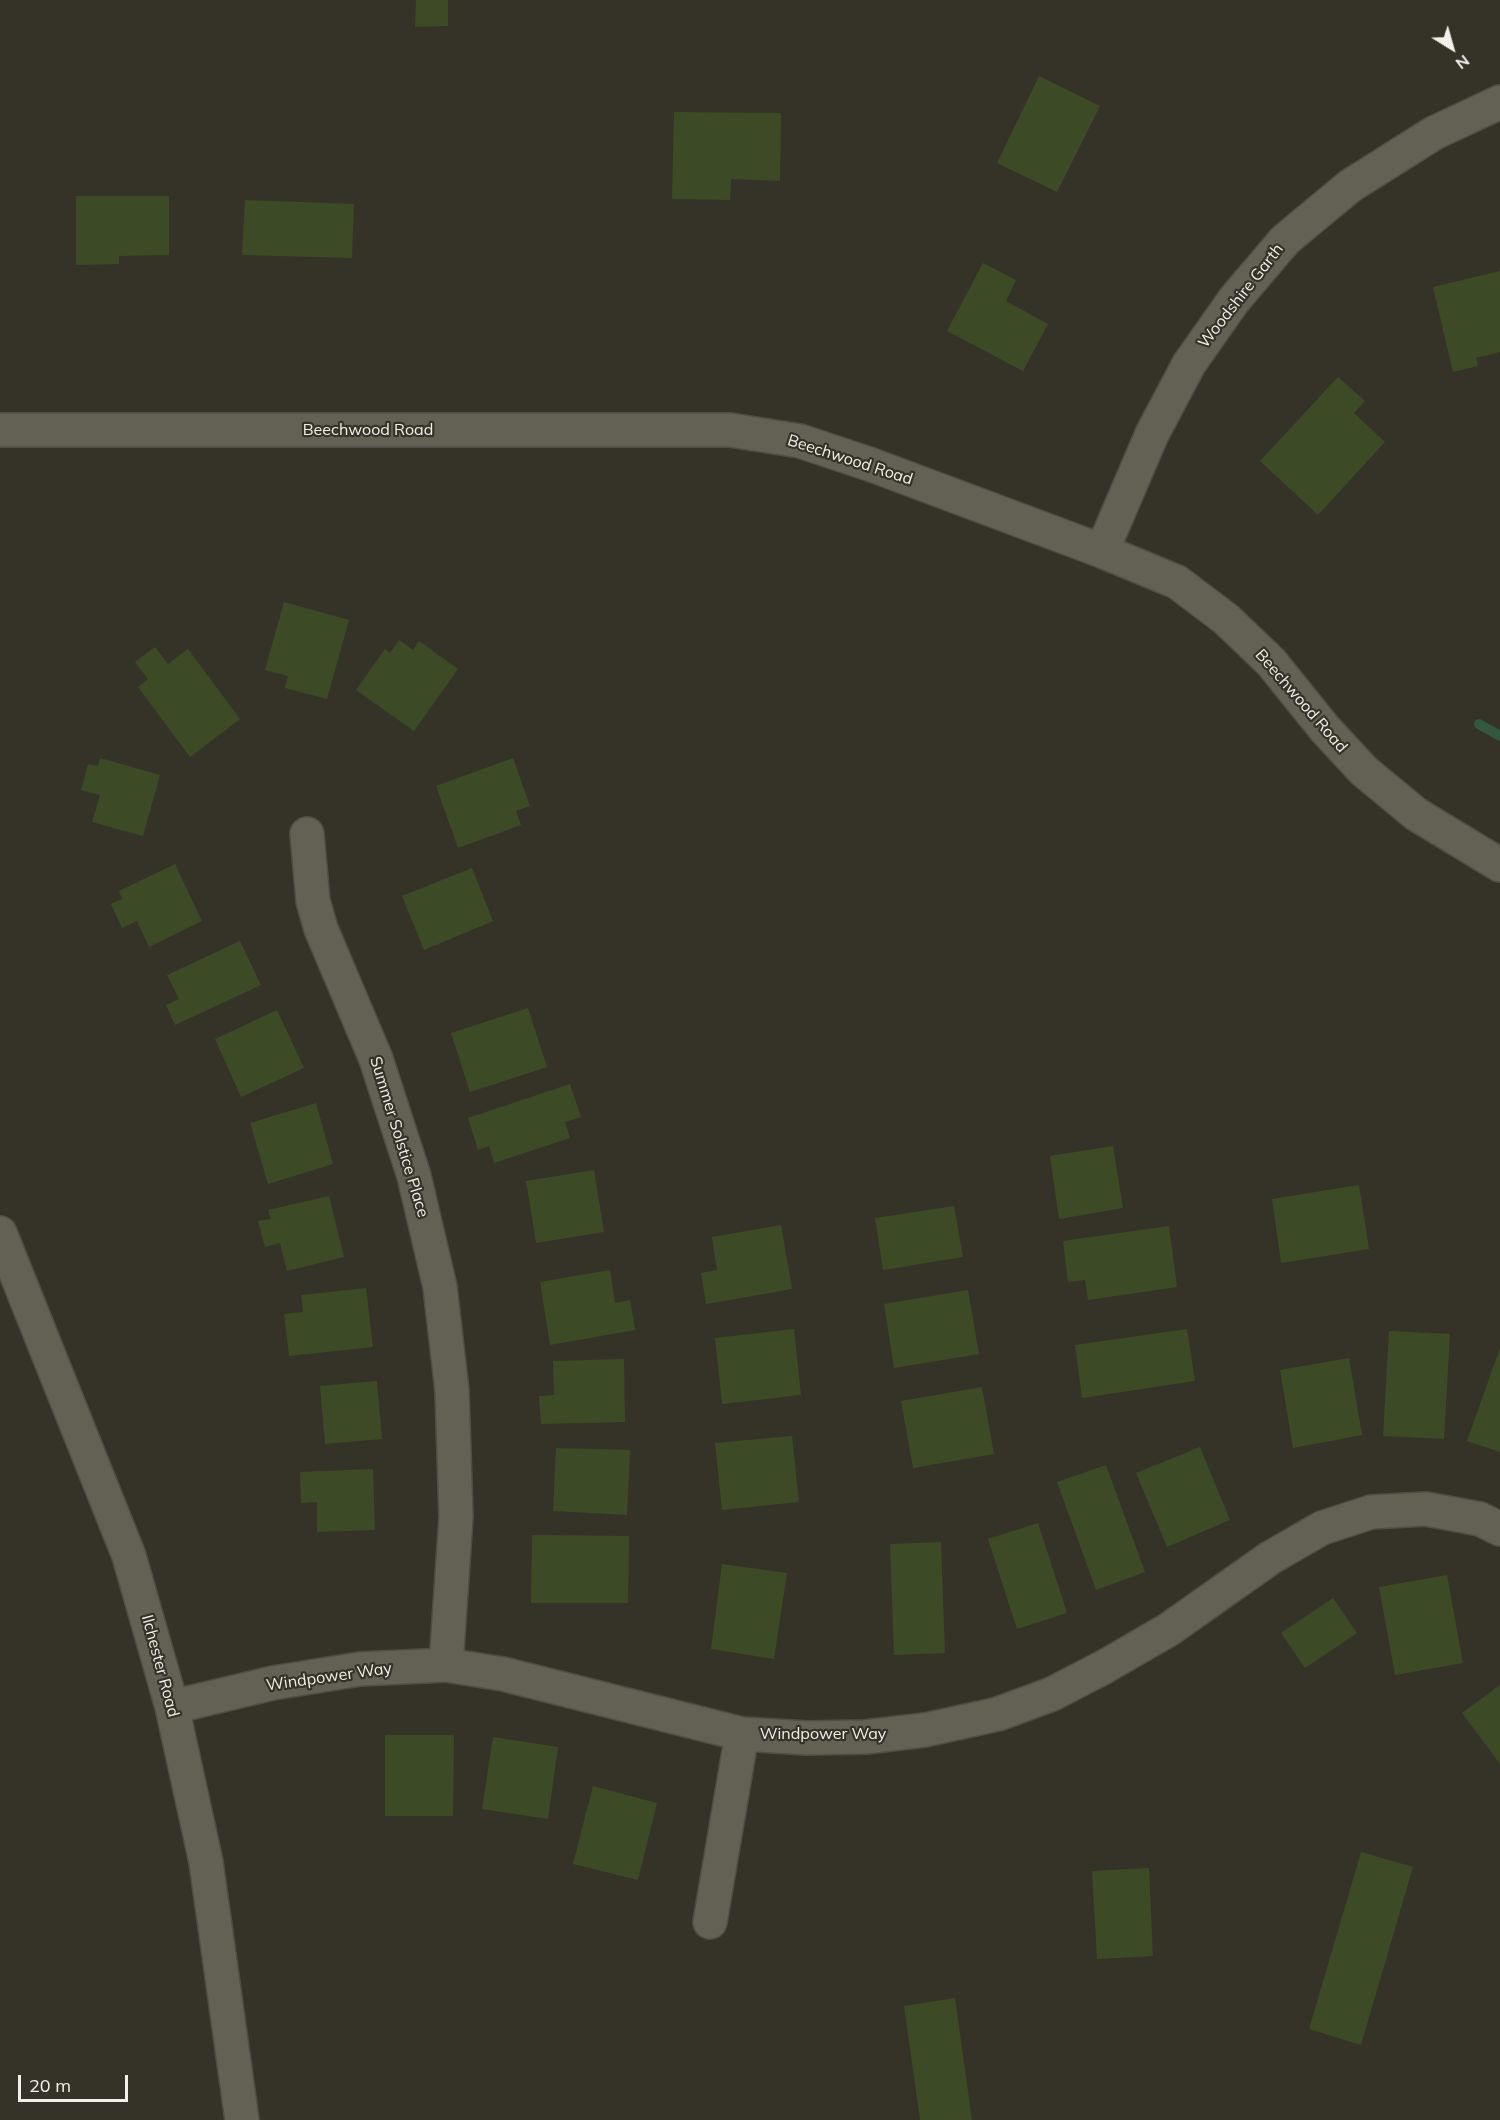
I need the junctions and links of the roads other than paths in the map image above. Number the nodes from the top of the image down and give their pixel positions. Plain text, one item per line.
1 (1500, 102) edge
2 (0, 430) edge
3 (1102, 551) junction
4 (308, 834) dead end
5 (1500, 865) edge
6 (0, 1233) edge
7 (1500, 1529) edge
8 (446, 1665) junction
9 (172, 1707) junction
10 (742, 1734) junction
11 (710, 1922) dead end
12 (242, 2120) edge

1 - 3 street, Woodshire Garth
2 - 3 street, Beechwood Road
3 - 5 street, Beechwood Road
4 - 8 street, Summer Solstice Place
6 - 9 street, Ilchester Road
7 - 10 street, Windpower Way
8 - 9 street, Windpower Way
8 - 10 street, Windpower Way
9 - 12 street, Ilchester Road
10 - 11 street

